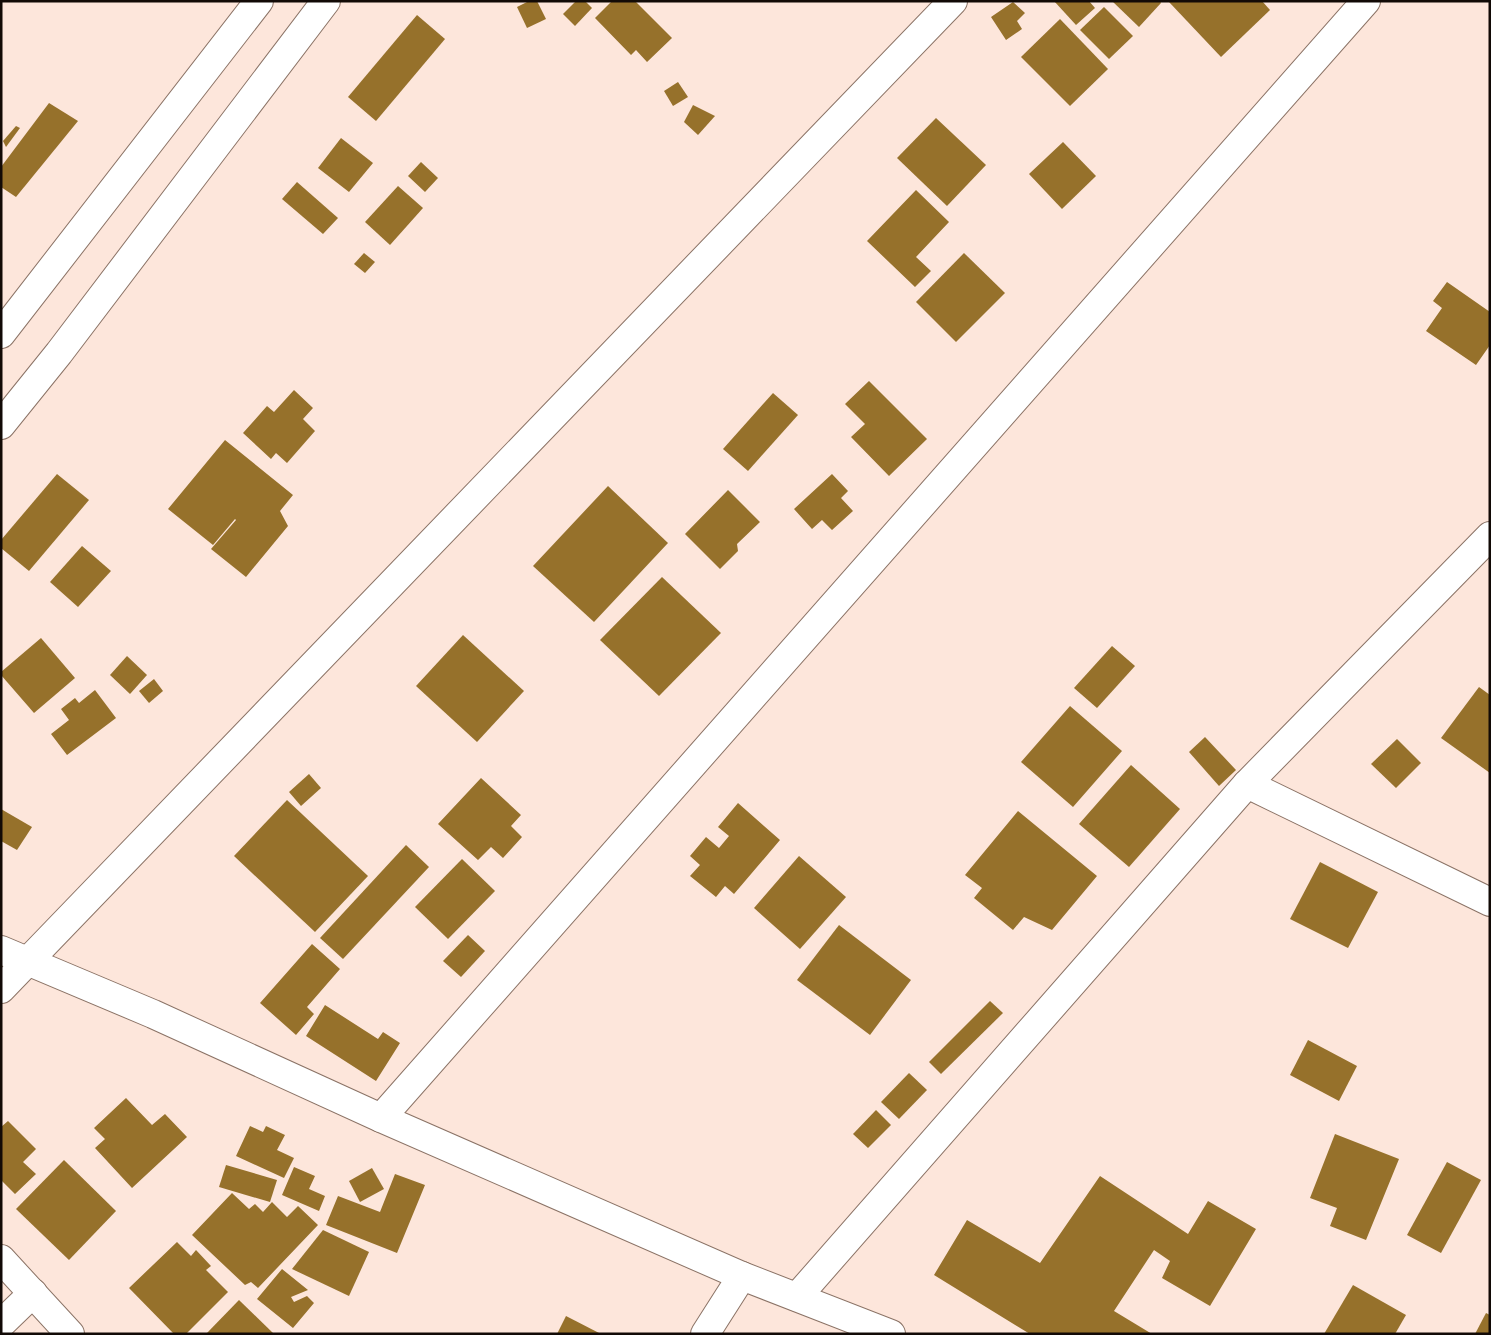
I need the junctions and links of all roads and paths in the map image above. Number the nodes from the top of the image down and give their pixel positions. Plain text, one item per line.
1 (259, 1) edge
2 (326, 1) edge
3 (953, 1) edge
4 (1366, 1) edge
5 (1, 334) edge
6 (1, 425) edge
7 (1490, 536) edge
8 (1247, 784) junction
9 (1490, 902) edge
10 (1, 950) edge
11 (27, 960) junction
12 (1, 988) edge
13 (381, 1118) junction
14 (1, 1259) edge
15 (742, 1276) junction
16 (33, 1293) junction
17 (797, 1297) junction
18 (1, 1324) edge
19 (70, 1334) edge
20 (705, 1334) edge
21 (891, 1334) edge

1 - 5 street
2 - 6 street
3 - 11 street
4 - 13 street
7 - 8 street
8 - 9 street
8 - 17 street
10 - 11 street
11 - 12 street
11 - 13 street
13 - 15 street
14 - 16 street
15 - 17 street
15 - 20 street
16 - 18 street
16 - 19 street
17 - 21 street

